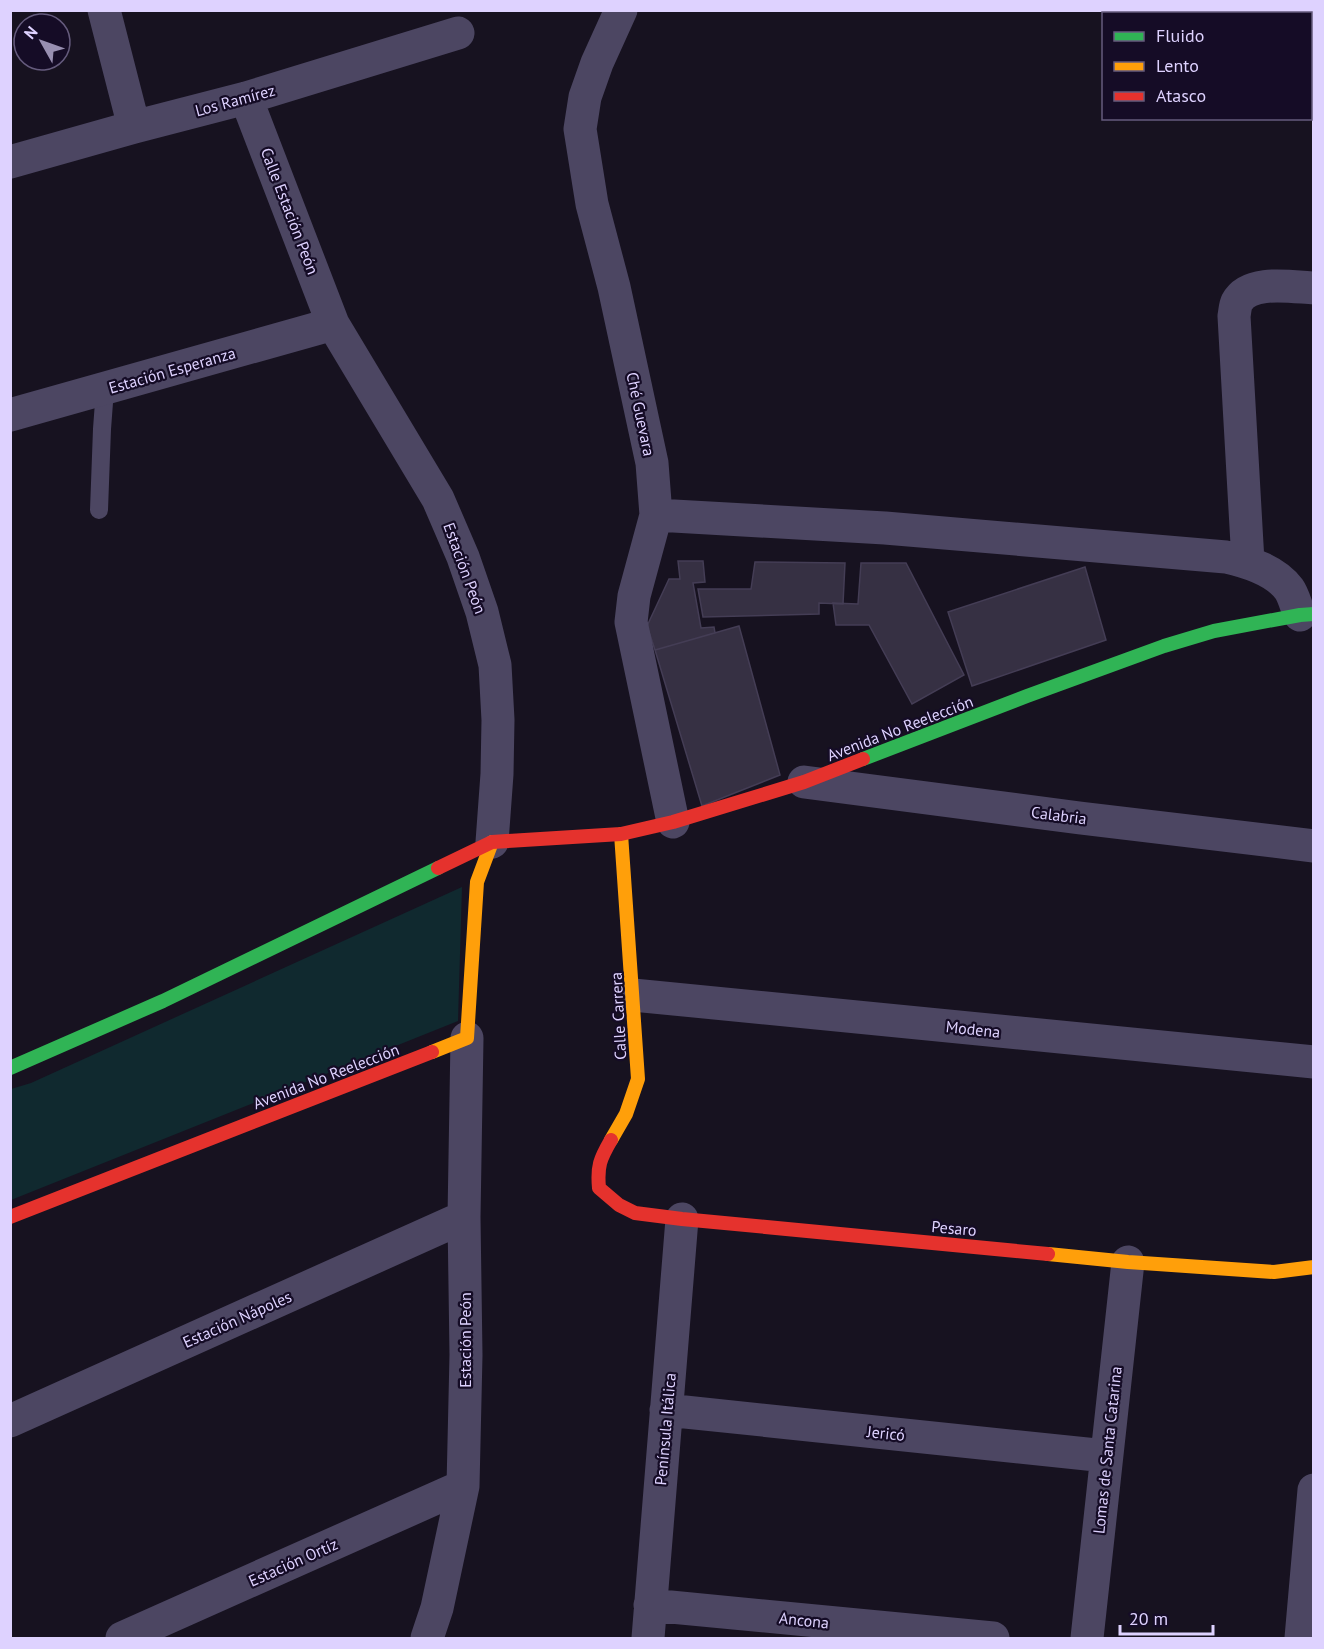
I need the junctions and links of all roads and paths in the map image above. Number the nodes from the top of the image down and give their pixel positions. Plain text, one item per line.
1 (104, 10) edge
2 (621, 10) edge
3 (458, 33) dead end
4 (246, 98) junction
5 (134, 127) junction
6 (10, 162) edge
7 (1314, 288) edge
8 (333, 324) junction
9 (105, 388) junction
10 (10, 415) edge
11 (99, 510) dead end
12 (656, 515) junction
13 (1248, 562) junction
14 (1307, 615) edge
15 (804, 782) junction
16 (673, 822) junction
17 (621, 834) junction
18 (492, 842) junction
19 (1314, 846) edge
20 (633, 995) junction
21 (467, 1038) junction
22 (1314, 1062) edge
23 (10, 1068) edge
24 (599, 1188) joint
25 (10, 1217) edge
26 (464, 1217) junction
27 (682, 1219) junction
28 (1128, 1262) junction
29 (1314, 1267) edge
30 (666, 1410) junction
31 (10, 1421) edge
32 (1106, 1456) junction
33 (463, 1486) junction
34 (1314, 1490) edge
35 (651, 1605) junction
36 (122, 1638) edge
37 (427, 1638) edge
38 (648, 1638) edge
39 (993, 1638) edge
40 (1087, 1638) edge
41 (1301, 1638) edge

1 - 5 street
2 - 12 street, Ché Guevara
3 - 4 street, Los Ramírez
4 - 5 street, Los Ramírez
4 - 8 street, Calle Estación Peón
5 - 6 street, Los Ramírez
7 - 13 street
8 - 9 street, Estación Esperanza
8 - 18 street, Estación Peón
9 - 10 street, Estación Esperanza
9 - 11 lane
12 - 13 street
12 - 16 street, Ché Guevara
13 - 14 street
14 - 15 street, Avenida No Reelección
15 - 16 street, Avenida No Reelección
15 - 19 street, Calabria
16 - 17 street, Avenida No Reelección
17 - 18 street, Avenida No Reelección
17 - 20 street, Calle Carrera
18 - 21 street
18 - 23 street, Avenida No Reelección
20 - 22 street, Modena
20 - 24 street, Calle Carrera
21 - 25 street, Avenida No Reelección
21 - 26 street, Estación Peón
24 - 27 street, Pesaro
26 - 31 street, Estación Nápoles
26 - 33 street, Estación Peón
27 - 28 street, Pesaro
27 - 30 street, Península Itálica
28 - 29 street, Pesaro
28 - 32 street, Lomas de Santa Catarina
30 - 32 street, Jericó
30 - 35 street, Península Itálica
32 - 40 street, Lomas de Santa Catarina
33 - 36 street, Estación Ortíz
33 - 37 street, Estación Peón
34 - 41 street
35 - 38 street, Península Itálica
35 - 39 street, Ancona

